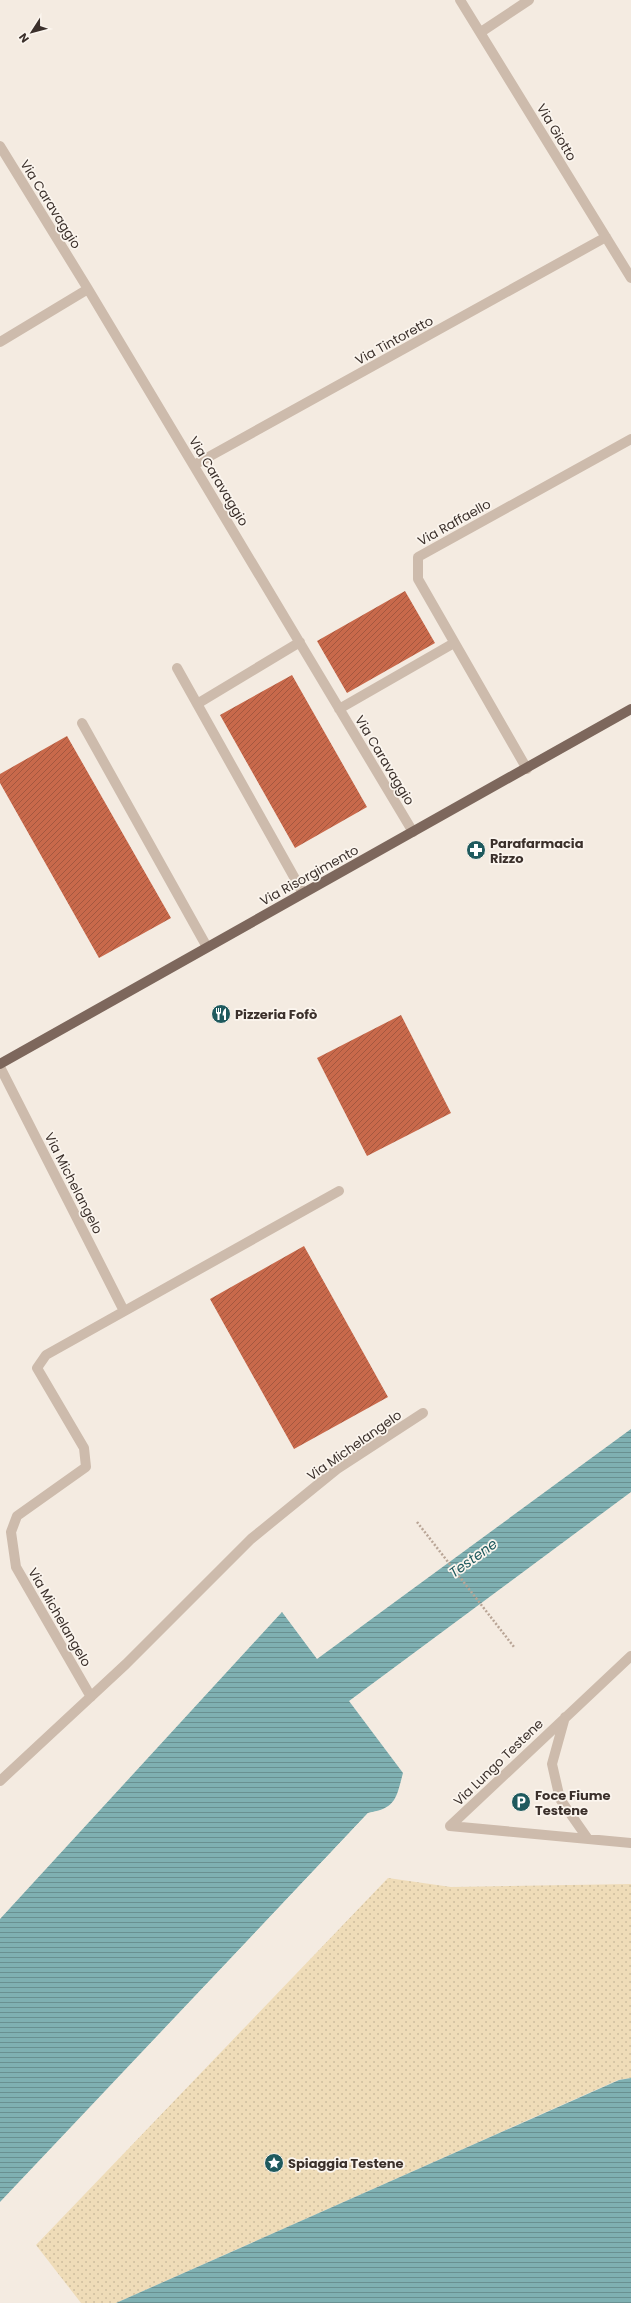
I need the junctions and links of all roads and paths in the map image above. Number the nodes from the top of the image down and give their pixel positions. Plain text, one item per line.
1 (460, 0) edge
2 (529, 0) edge
3 (481, 32) junction
4 (0, 146) edge
5 (606, 237) junction
6 (631, 278) edge
7 (88, 289) junction
8 (0, 342) edge
9 (631, 439) edge
10 (194, 465) junction
11 (300, 642) junction
12 (454, 643) junction
13 (176, 668) dead end
14 (197, 704) junction
15 (339, 709) junction
16 (631, 709) edge
17 (82, 723) dead end
18 (528, 769) junction
19 (412, 832) junction
20 (303, 893) junction
21 (207, 947) junction
22 (0, 1065) edge
23 (339, 1191) dead end
24 (124, 1311) junction
25 (423, 1413) dead end
26 (417, 1522) dead end
27 (514, 1647) dead end
28 (631, 1656) edge
29 (92, 1697) junction
30 (565, 1717) junction
31 (0, 1781) edge
32 (588, 1839) junction
33 (631, 1843) edge

1 - 3 street, Via Giotto
2 - 3 street
3 - 5 street, Via Giotto
4 - 7 street, Via Caravaggio
5 - 6 street, Via Giotto
5 - 10 street, Via Tintoretto
7 - 8 street
7 - 10 street, Via Caravaggio
9 - 12 street, Via Raffaello
10 - 11 street, Via Caravaggio
11 - 14 street
11 - 15 street, Via Caravaggio
12 - 15 street
12 - 18 street, Via Raffaello
13 - 14 street
14 - 20 street
15 - 19 street, Via Caravaggio
16 - 18 main road, Via Risorgimento
17 - 21 street
18 - 19 main road, Via Risorgimento
19 - 20 main road, Via Risorgimento
20 - 21 main road, Via Risorgimento
21 - 22 main road, Via Risorgimento
22 - 24 street, Via Michelangelo
23 - 24 street, Via Michelangelo
24 - 29 street, Via Michelangelo
25 - 29 street, Via Michelangelo
26 - 27 path
28 - 30 street, Via Lungo Testene
29 - 31 street, Via Michelangelo
30 - 32 street, Via Lungo Testene
30 - 32 street, Via Lungo Testene
32 - 33 street

